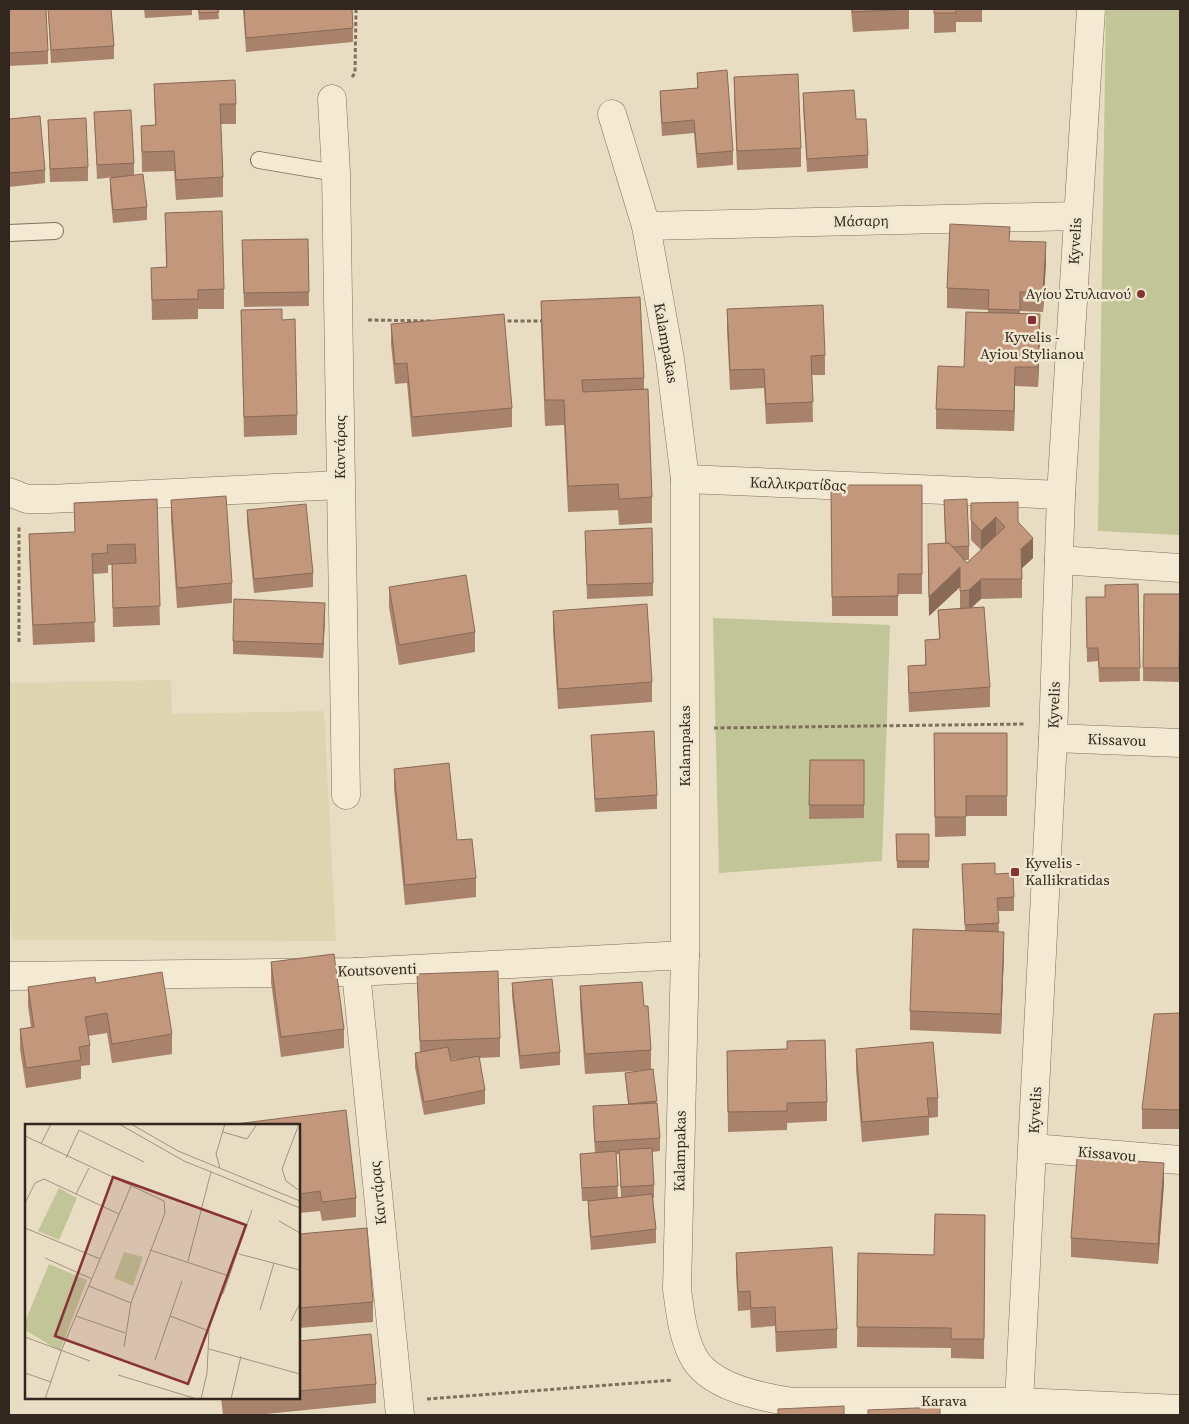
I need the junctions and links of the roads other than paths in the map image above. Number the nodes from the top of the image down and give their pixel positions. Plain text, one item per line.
1 (1091, 9) edge
2 (332, 99) road end
3 (612, 114) dead end
4 (259, 160) dead end
5 (336, 173) junction
6 (1076, 216) junction
7 (646, 226) junction
8 (55, 231) dead end
9 (9, 232) edge
10 (685, 479) junction
11 (340, 485) junction
12 (14, 494) edge
13 (1061, 495) junction
14 (1059, 560) junction
15 (1180, 568) edge
16 (1053, 731) junction
17 (1180, 743) edge
18 (346, 795) dead end
19 (684, 955) junction
20 (356, 972) junction
21 (9, 976) edge
22 (1033, 1148) junction
23 (1180, 1160) edge
24 (713, 1377) joint
25 (1019, 1402) junction
26 (400, 1408) edge
27 (1180, 1409) edge

1 - 6 street, Kyvelis
2 - 5 street, Καντάρας
3 - 7 street, Kalampakas
4 - 5 lane
5 - 11 street, Καντάρας
6 - 7 street, Μάσαρη
6 - 13 street, Kyvelis
7 - 10 street, Kalampakas
8 - 9 lane
10 - 13 street, Καλλικρατίδας
10 - 19 street, Kalampakas
11 - 12 street
11 - 18 street, Καντάρας
13 - 14 street, Kyvelis
14 - 15 street
14 - 16 street, Kyvelis
16 - 17 street, Kissavou
16 - 22 street, Kyvelis
19 - 20 street, Koutsoventi
19 - 24 street, Kalampakas
20 - 21 street, Koutsoventi
20 - 26 street, Καντάρας
22 - 23 street, Kissavou
22 - 25 street, Kyvelis
24 - 25 street, Karava
25 - 27 street, Karava

